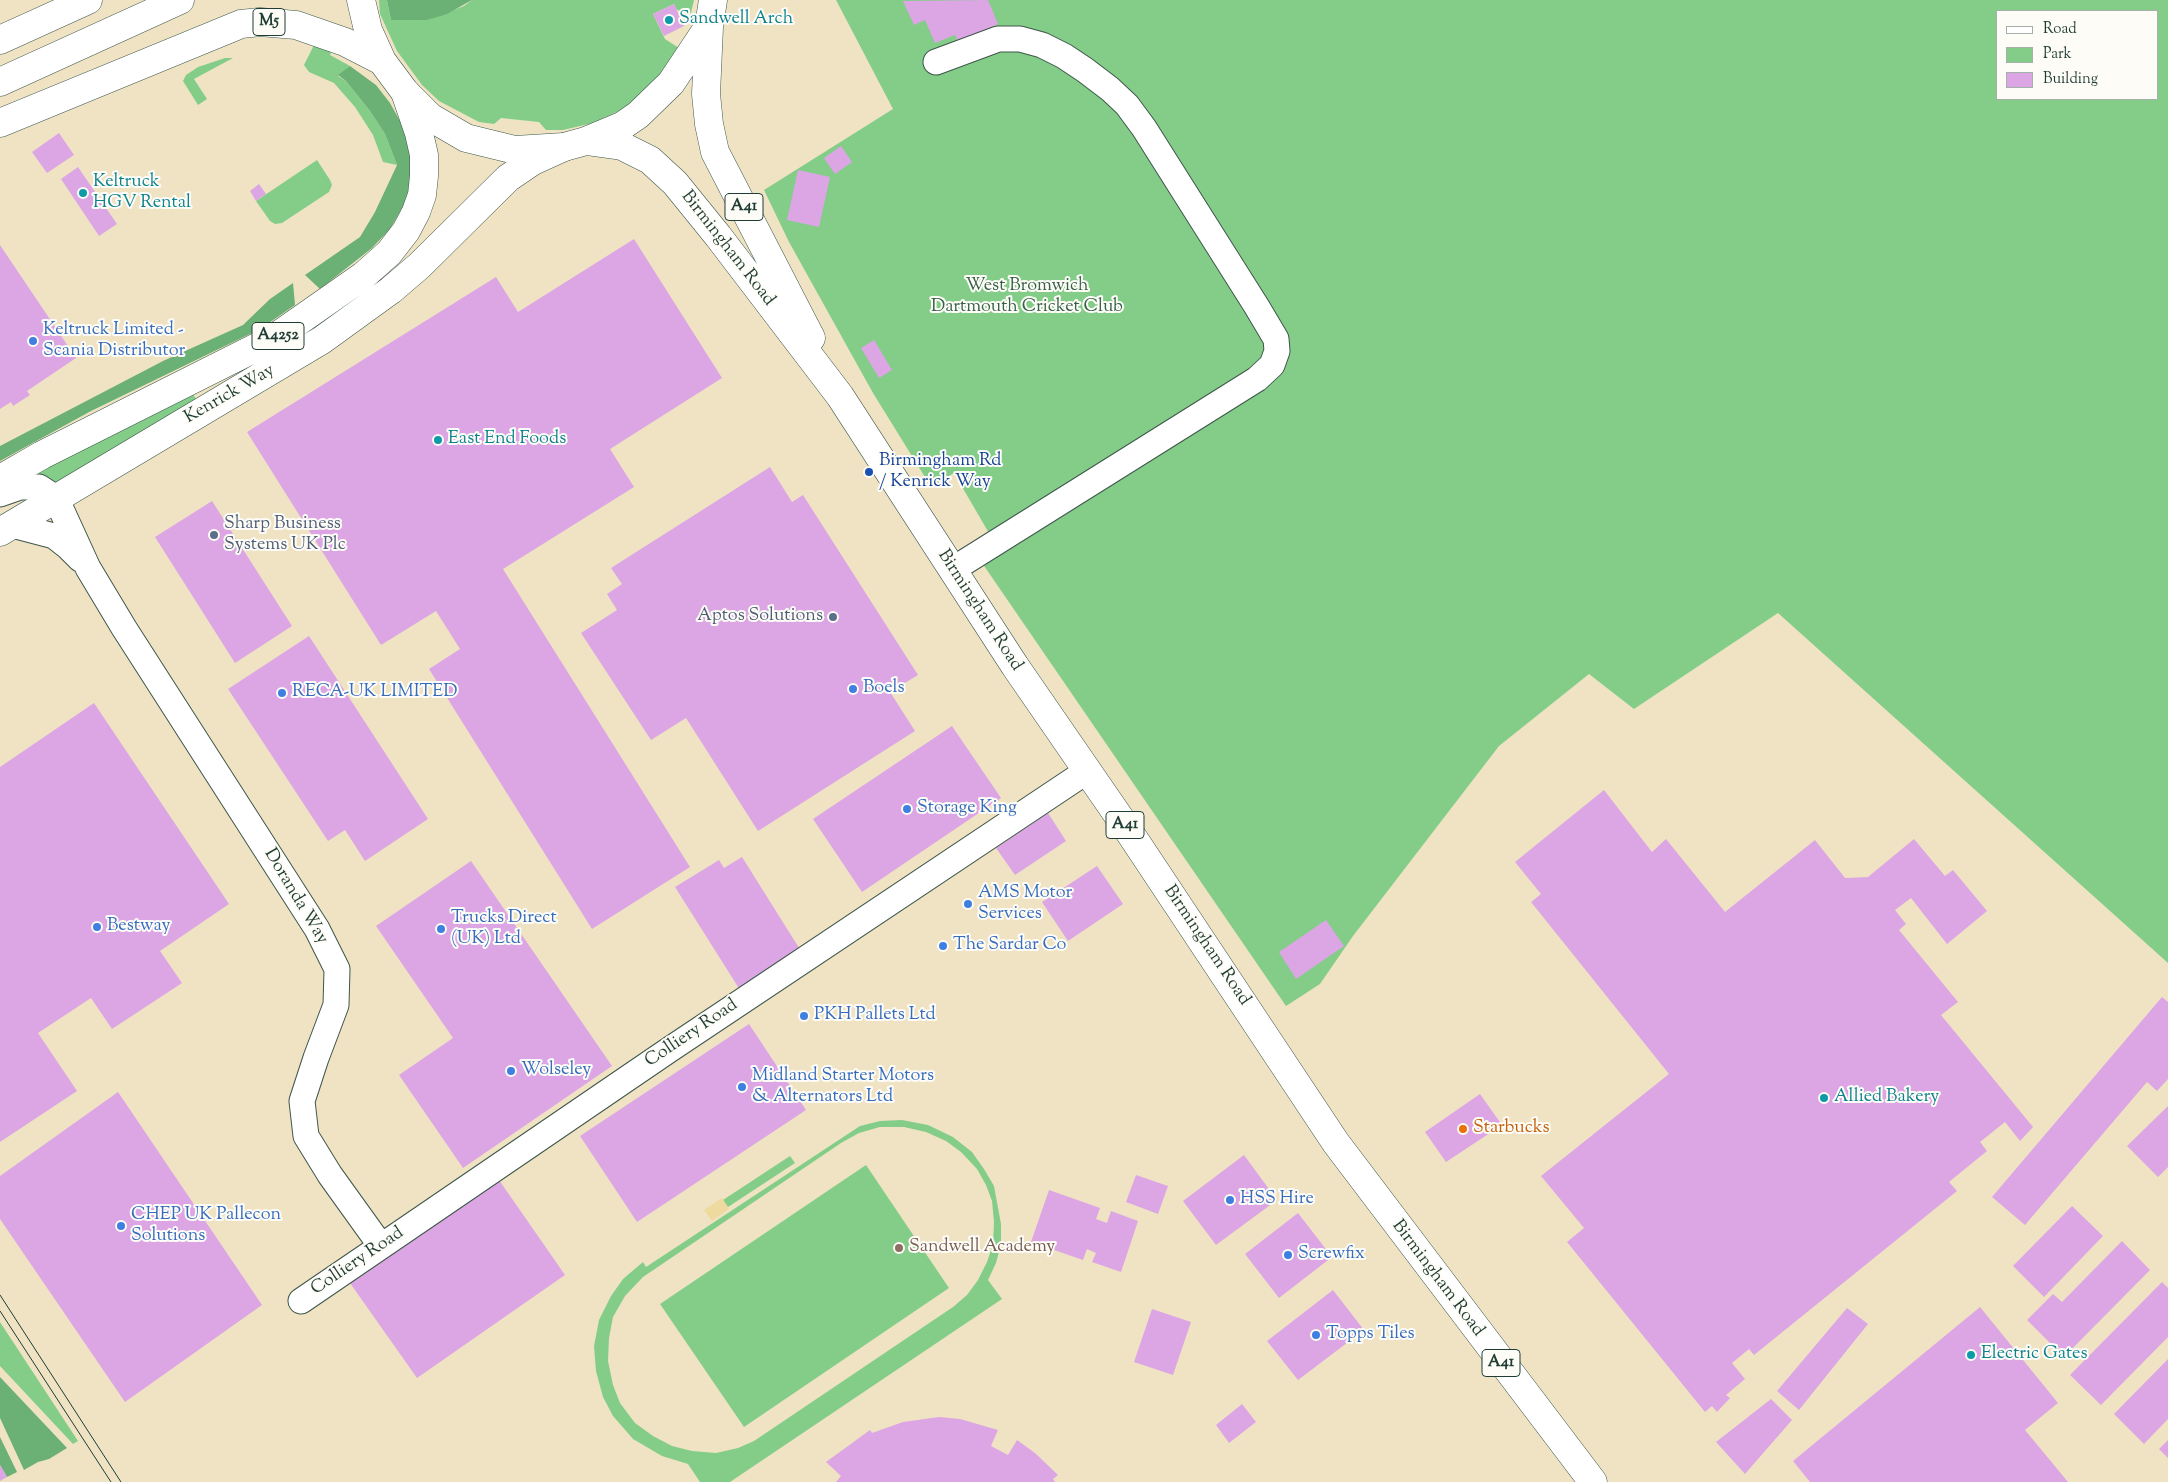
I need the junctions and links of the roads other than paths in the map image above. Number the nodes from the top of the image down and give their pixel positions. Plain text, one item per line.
1 (88, 0) edge
2 (180, 0) edge
3 (362, 0) edge
4 (711, 13) edge
5 (0, 40) edge
6 (382, 60) junction
7 (936, 62) dead end
8 (0, 82) edge
9 (405, 92) junction
10 (0, 123) edge
11 (575, 144) junction
12 (840, 396) junction
13 (0, 479) edge
14 (0, 494) edge
15 (56, 498) junction
16 (6, 528) edge
17 (88, 568) junction
18 (952, 570) junction
19 (1087, 771) junction
20 (381, 1246) junction
21 (301, 1301) dead end
22 (1593, 1482) edge

1 - 5 main road
2 - 8 main road
3 - 6 main road, A41
4 - 11 main road, A41
4 - 12 main road, Birmingham Road / A41
6 - 9 main road, A41
6 - 10 main road, M5
7 - 18 street
9 - 11 main road, A41
9 - 13 main road, Kenrick Way / A4252
11 - 12 main road, Birmingham Road / A41
11 - 15 main road, Kenrick Way / A4252
12 - 18 main road, Birmingham Road / A41
14 - 15 street
15 - 16 main road, Kenrick Way / A4252
15 - 17 street, Doranda Way
16 - 17 street, Doranda Way
17 - 20 street, Doranda Way
18 - 19 main road, Birmingham Road / A41
19 - 20 street, Colliery Road
19 - 22 main road, Birmingham Road / A41
20 - 21 street, Colliery Road

